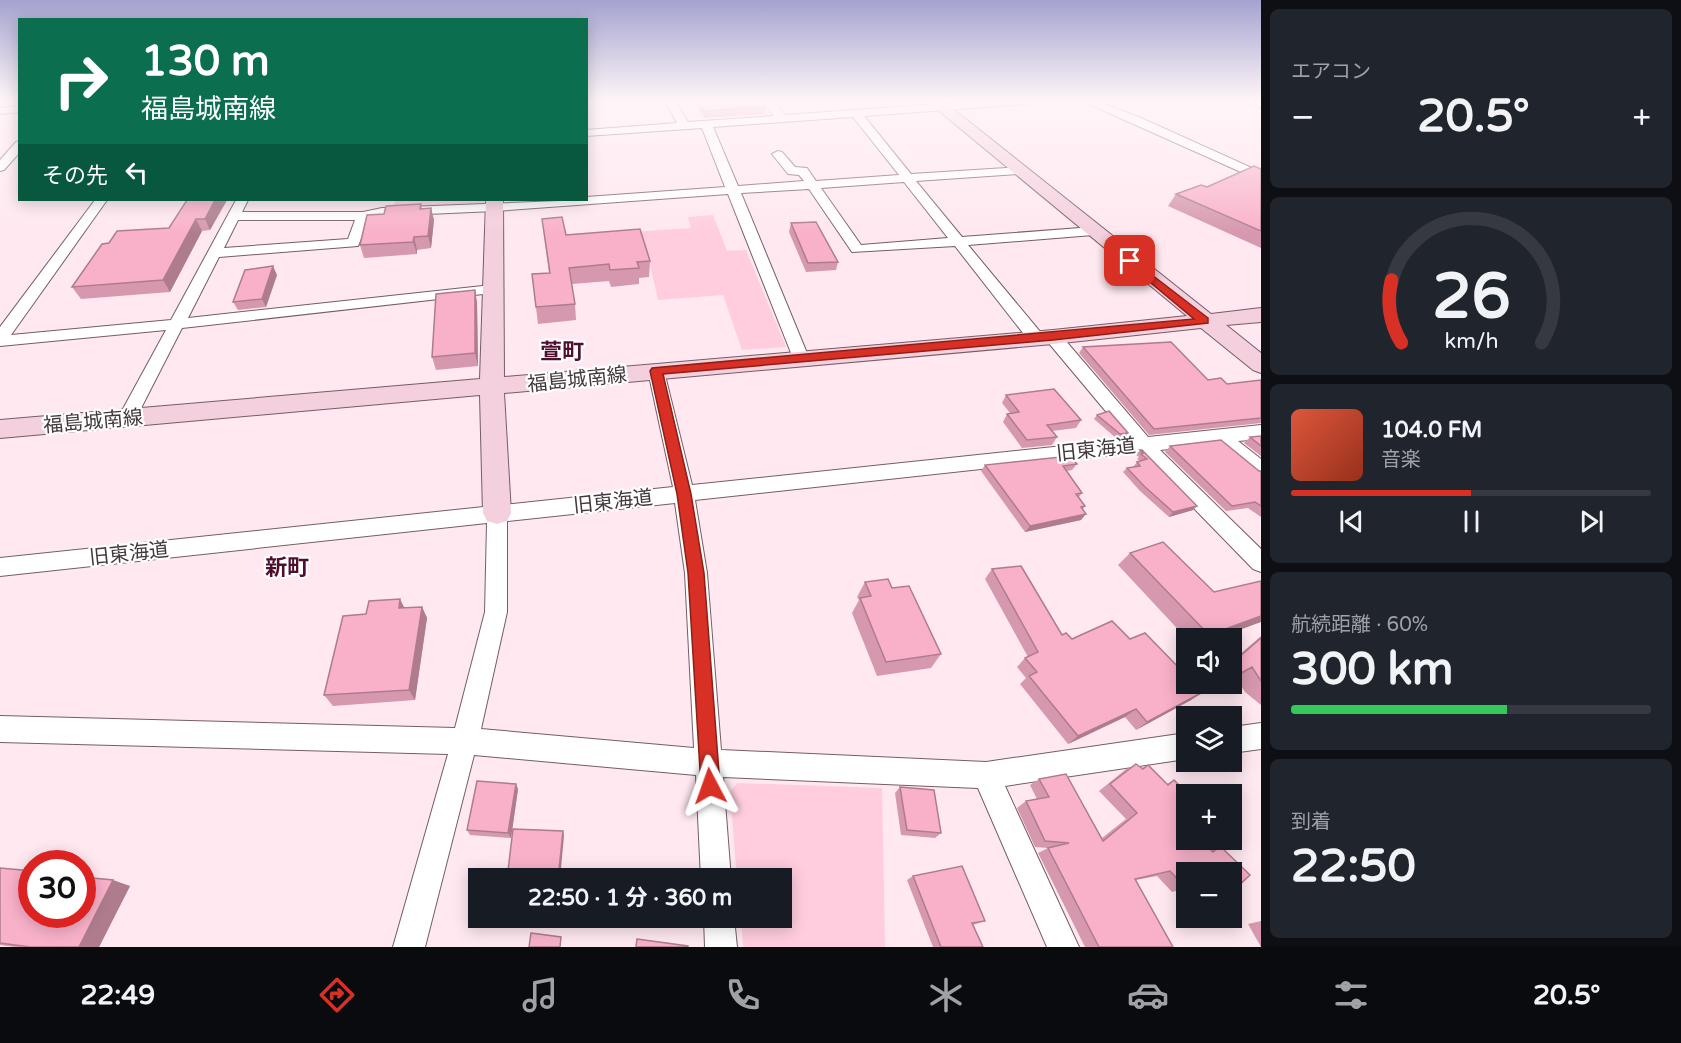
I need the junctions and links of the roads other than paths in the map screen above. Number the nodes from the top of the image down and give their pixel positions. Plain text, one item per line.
1 (714, 145) edge
2 (882, 145) edge
3 (988, 145) edge
4 (1192, 145) edge
5 (18, 146) edge
6 (778, 154) dead end
7 (0, 169) edge
8 (18, 169) edge
9 (1019, 170) junction
10 (909, 177) junction
11 (1261, 177) edge
12 (812, 185) junction
13 (734, 190) junction
14 (588, 198) edge
15 (100, 201) edge
16 (241, 201) edge
17 (531, 201) edge
18 (494, 203) edge
19 (385, 206) edge
20 (233, 216) junction
21 (363, 216) junction
22 (1093, 231) junction
23 (960, 242) junction
24 (214, 253) junction
25 (492, 290) junction
26 (1261, 315) edge
27 (1204, 321) junction
28 (176, 324) junction
29 (1045, 337) junction
30 (0, 340) edge
31 (801, 358) junction
32 (1261, 365) edge
33 (656, 371) junction
34 (492, 388) junction
35 (128, 418) junction
36 (0, 429) edge
37 (1261, 432) edge
38 (1219, 436) junction
39 (1143, 444) junction
40 (1261, 470) edge
41 (684, 494) junction
42 (497, 513) junction
43 (1261, 563) edge
44 (0, 567) edge
45 (0, 729) edge
46 (1261, 736) edge
47 (1242, 739) edge
48 (465, 741) junction
49 (1176, 747) edge
50 (709, 763) junction
51 (986, 775) junction
52 (715, 868) edge
53 (720, 928) edge
54 (409, 947) edge
55 (721, 947) edge
56 (1063, 947) edge

1 - 13 street
2 - 10 street
3 - 9 main road
4 - 11 street
5 - 7 street
6 - 12 street
7 - 8 street
9 - 10 street
9 - 22 main road
10 - 12 street
10 - 23 street
12 - 13 street
12 - 23 street
13 - 14 street
13 - 31 street
15 - 30 street
16 - 20 street
17 - 18 street
18 - 19 street
18 - 25 main road
19 - 21 street
20 - 21 street
20 - 24 street
21 - 24 street
22 - 23 street
22 - 27 main road
23 - 29 street
24 - 28 street
25 - 28 street
25 - 34 main road
26 - 27 main road, 福島城南線
27 - 29 main road, 福島城南線
27 - 32 main road
28 - 30 street
28 - 35 street
29 - 31 main road, 福島城南線
29 - 39 street
31 - 33 main road, 福島城南線
33 - 34 main road, 福島城南線
33 - 41 street
34 - 35 main road, 福島城南線
34 - 42 main road
35 - 36 main road, 福島城南線
37 - 38 street, 旧東海道
38 - 39 street, 旧東海道
38 - 40 street
39 - 41 street, 旧東海道
39 - 43 street
41 - 42 street, 旧東海道
41 - 50 street
42 - 44 street, 旧東海道
42 - 48 street
45 - 48 street
46 - 47 street
48 - 50 street
48 - 54 street
49 - 51 street
50 - 51 street
50 - 52 street
51 - 56 street
53 - 55 street

